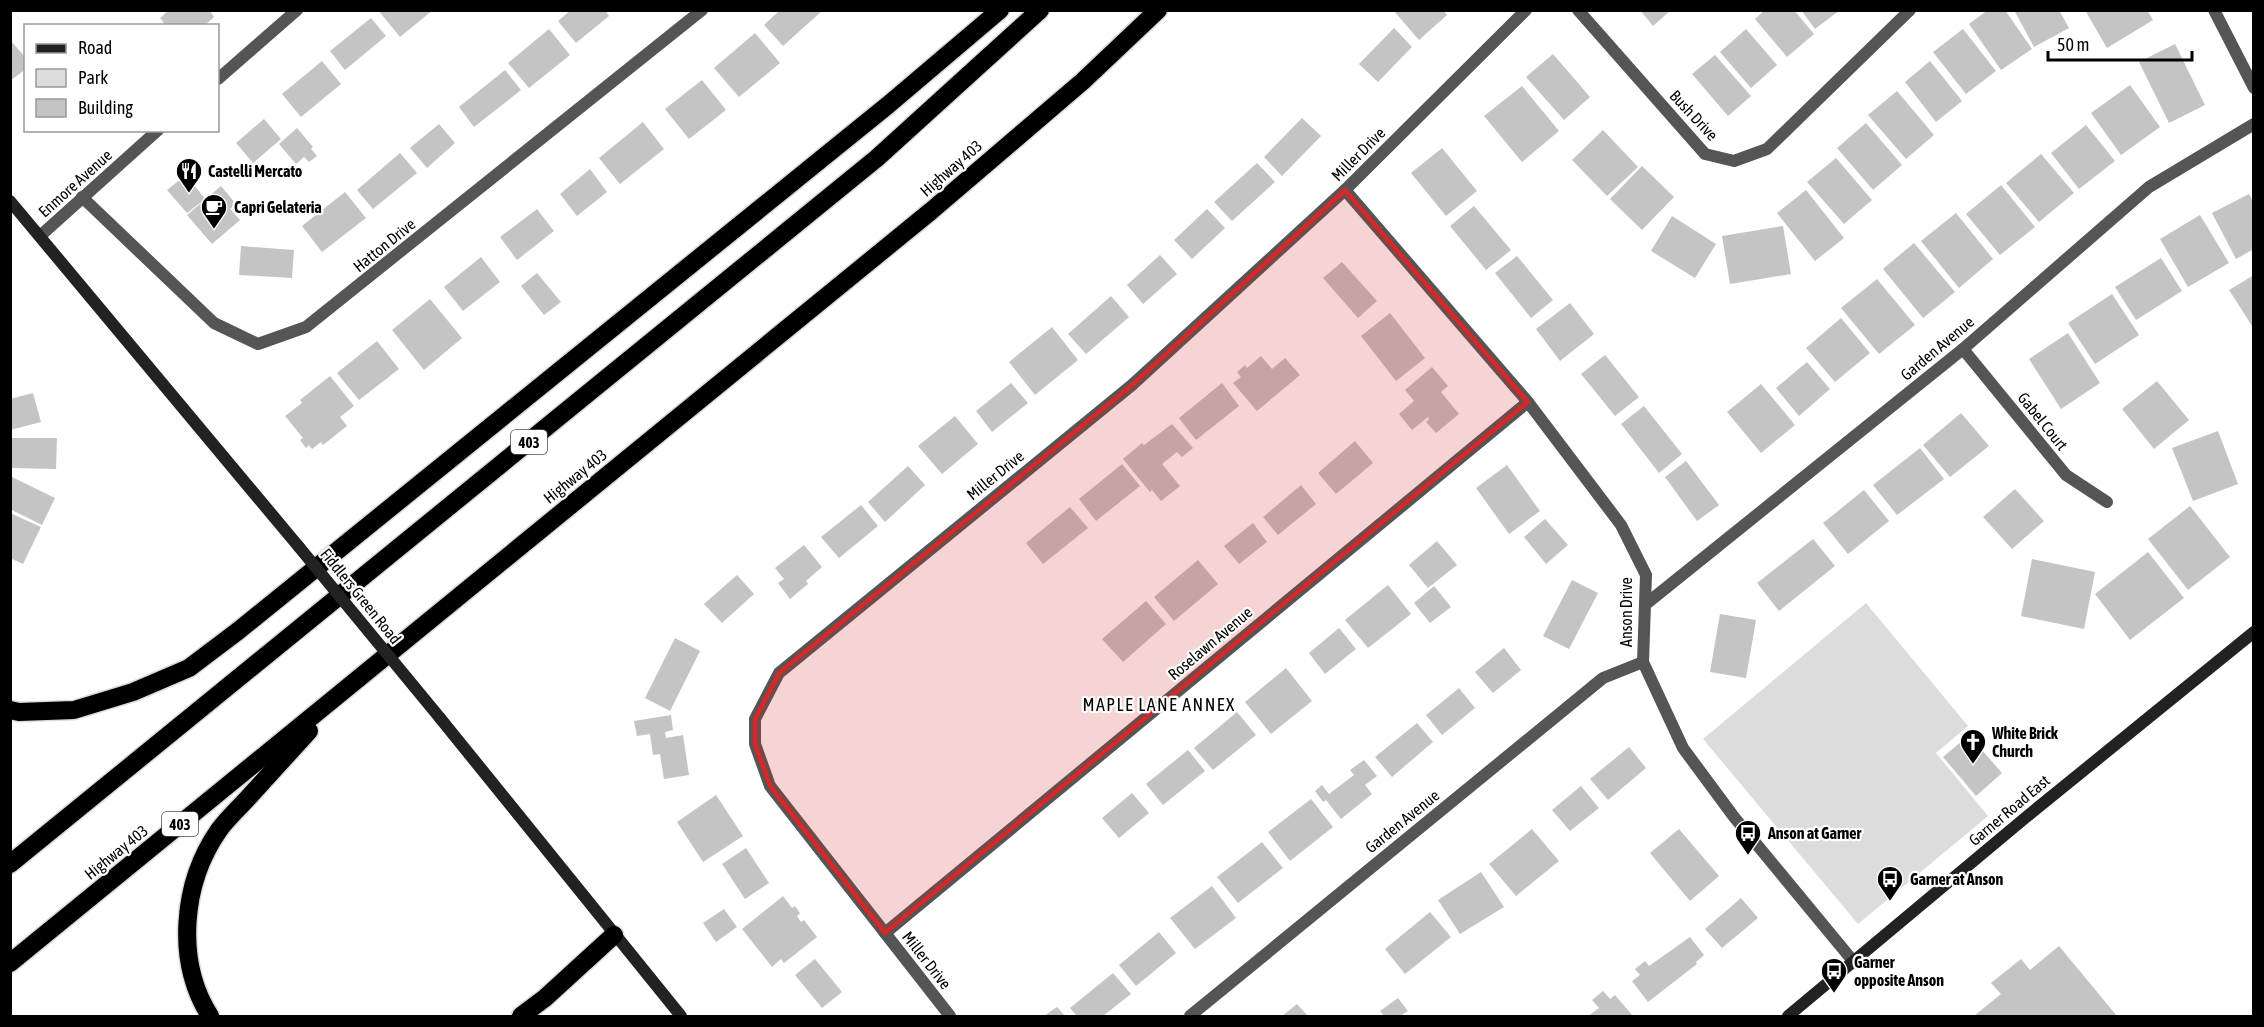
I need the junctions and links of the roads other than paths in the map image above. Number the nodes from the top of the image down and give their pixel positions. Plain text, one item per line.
1 (297, 10) edge
2 (702, 10) edge
3 (1000, 10) edge
4 (1040, 10) edge
5 (1158, 10) edge
6 (1526, 10) edge
7 (1578, 10) edge
8 (1910, 10) edge
9 (2214, 10) edge
10 (219, 78) edge
11 (2253, 88) edge
12 (2253, 124) edge
13 (156, 132) edge
14 (1345, 190) junction
15 (82, 197) junction
16 (10, 201) edge
17 (40, 236) junction
18 (1963, 349) junction
19 (1528, 402) junction
20 (2108, 502) dead end
21 (1646, 604) junction
22 (2253, 632) edge
23 (1643, 662) junction
24 (350, 686) junction
25 (10, 710) edge
26 (10, 864) edge
27 (885, 933) junction
28 (614, 935) junction
29 (1853, 961) junction
30 (10, 963) edge
31 (210, 1017) edge
32 (521, 1017) edge
33 (681, 1017) edge
34 (950, 1017) edge
35 (1190, 1017) edge
36 (1788, 1017) edge

1 - 10 street
2 - 15 street, Hatton Drive
3 - 25 highway
4 - 26 highway, 403
5 - 24 highway, Highway 403 / 403
6 - 14 street, Miller Drive
7 - 8 street, Bush Drive
9 - 11 street
12 - 18 street, Garden Avenue
13 - 15 street, Enmore Avenue
14 - 19 street, Anson Drive
14 - 27 street, Miller Drive
15 - 17 street, Enmore Avenue
16 - 17 main road, Fiddlers Green Road
17 - 28 main road, Fiddlers Green Road, bridge
18 - 20 street, Gabel Court
18 - 21 street, Garden Avenue
19 - 21 street, Anson Drive
19 - 27 street, Roselawn Avenue
21 - 23 street, Anson Drive
22 - 29 main road, Garner Road East
23 - 29 street, Anson Drive
23 - 35 street, Garden Avenue
24 - 30 highway, Highway 403 / 403
24 - 31 highway
27 - 34 street, Miller Drive
28 - 32 highway
28 - 33 main road, Fiddlers Green Road
29 - 36 main road, Garner Road East

